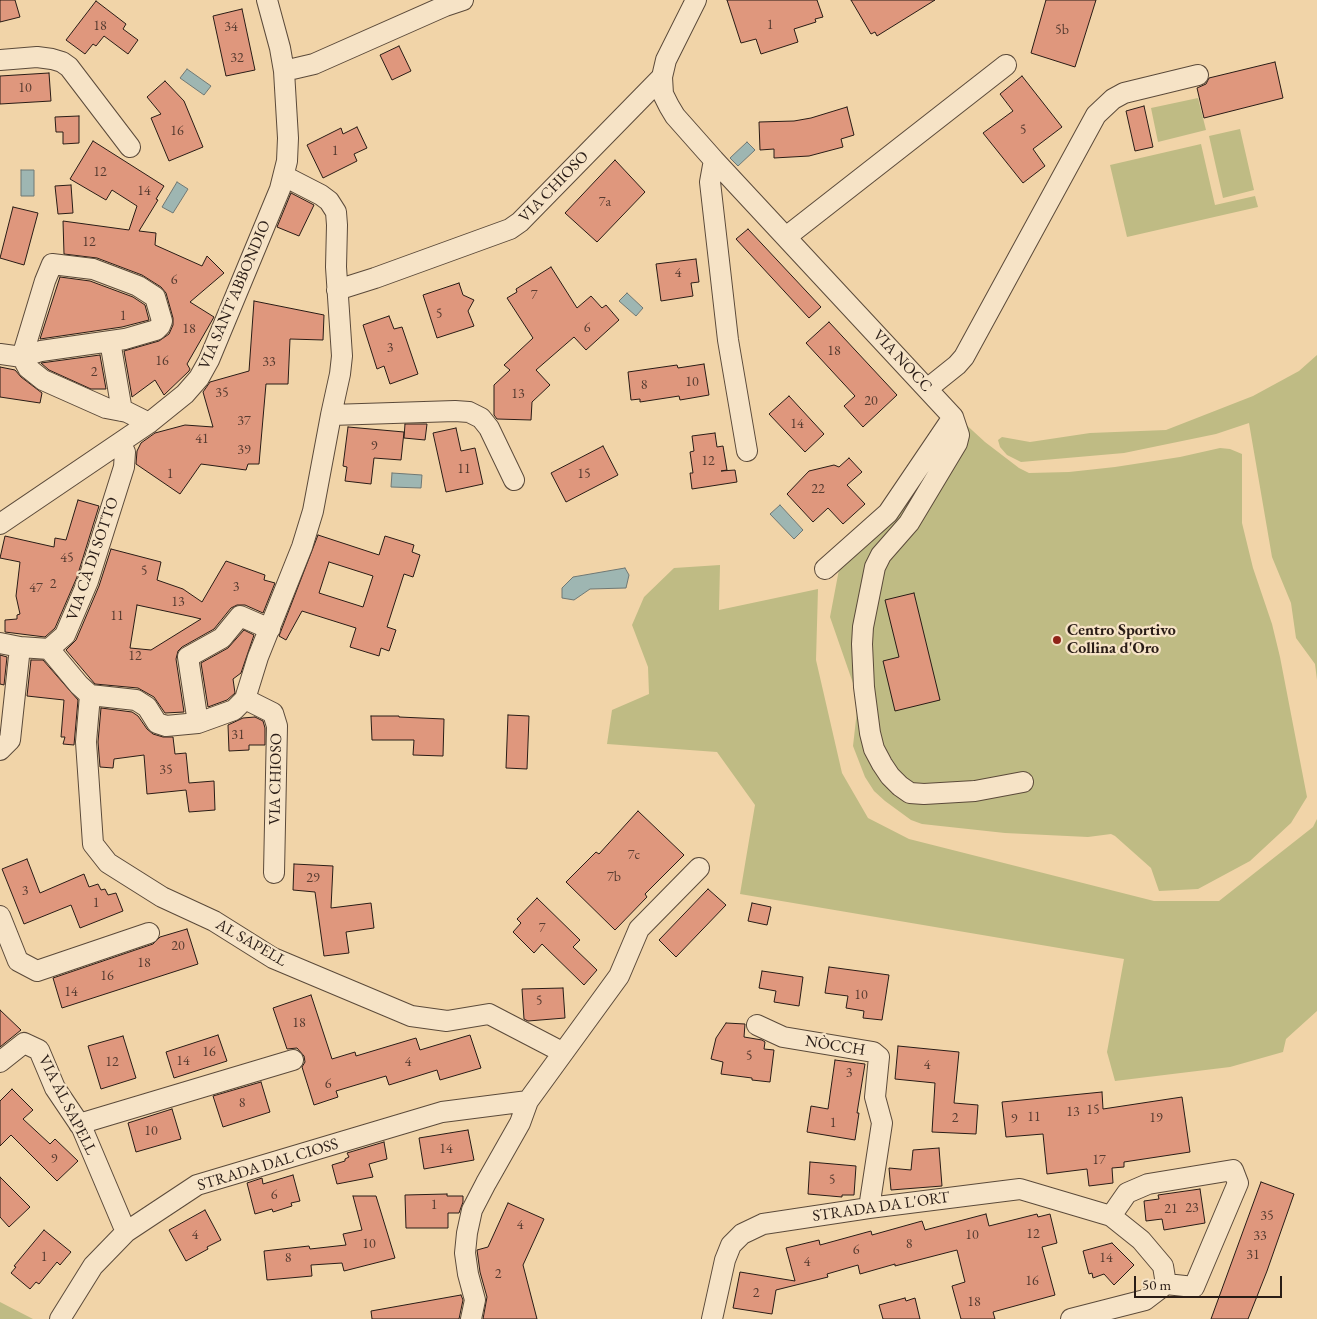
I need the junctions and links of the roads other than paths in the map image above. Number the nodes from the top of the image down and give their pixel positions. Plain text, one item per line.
1 (266, 0) edge
2 (463, 0) edge
3 (696, 0) edge
4 (0, 60) edge
5 (1006, 65) dead end
6 (284, 71) junction
7 (1198, 75) dead end
8 (662, 77) junction
9 (130, 147) dead end
10 (714, 160) junction
11 (284, 176) junction
12 (786, 237) junction
13 (337, 290) junction
14 (110, 341) junction
15 (0, 354) edge
16 (22, 357) junction
17 (927, 389) junction
18 (114, 409) junction
19 (330, 414) junction
20 (953, 416) junction
21 (149, 423) junction
22 (120, 443) junction
23 (747, 451) dead end
24 (514, 480) dead end
25 (0, 524) edge
26 (825, 569) dead end
27 (270, 629) junction
28 (0, 642) edge
29 (20, 647) junction
30 (49, 649) junction
31 (90, 695) junction
32 (245, 699) junction
33 (198, 723) junction
34 (0, 750) edge
35 (1023, 782) dead end
36 (699, 868) dead end
37 (274, 873) dead end
38 (0, 916) edge
39 (149, 933) dead end
40 (757, 1026) dead end
41 (562, 1052) junction
42 (293, 1060) dead end
43 (0, 1062) edge
44 (528, 1101) junction
45 (79, 1124) junction
46 (869, 1208) junction
47 (1111, 1216) junction
48 (126, 1232) junction
49 (1166, 1284) junction
50 (60, 1319) edge
51 (471, 1319) edge
52 (712, 1319) edge
53 (1071, 1319) edge

1 - 6 street, VIA SANT'ABBONDIO
2 - 6 street
3 - 8 street, VIA NOCC
4 - 9 street
5 - 12 street
6 - 11 street, VIA SANT'ABBONDIO
7 - 17 street
8 - 10 street, VIA NOCC
8 - 13 street, VIA CHIOSO
10 - 12 street, VIA NOCC
10 - 23 street
11 - 13 street
11 - 21 street, VIA SANT'ABBONDIO
12 - 17 street, VIA NOCC
13 - 19 street
14 - 16 street
14 - 16 street
14 - 18 street
15 - 16 street
16 - 18 street
17 - 20 street, VIA NOCC
18 - 21 street
19 - 24 street
19 - 27 street
20 - 26 street
20 - 35 street
21 - 22 street, VIA SANT'ABBONDIO
22 - 25 street, VIA SANT'ABBONDIO
22 - 30 street, VIA CÀ DI SOTTO
27 - 32 street
27 - 33 street
28 - 29 street
29 - 30 street
29 - 34 street
30 - 31 street
31 - 33 street
31 - 41 street, AL SAPELL
32 - 33 street
32 - 37 street, VIA CHIOSO
36 - 41 street
38 - 39 street
40 - 46 street, NÒCCH
41 - 44 street
42 - 45 street
43 - 45 street, VIA AL SAPELL
44 - 48 street, STRADA DAL CIOSS
44 - 51 street
45 - 48 street, VIA AL SAPELL
46 - 47 street, STRADA DA L'ORT
46 - 52 street, STRADA DA L'ORT
47 - 49 street, STRADA DA L'ORT
47 - 49 street
48 - 50 street, STRADA DAL CIOSS
49 - 53 street

